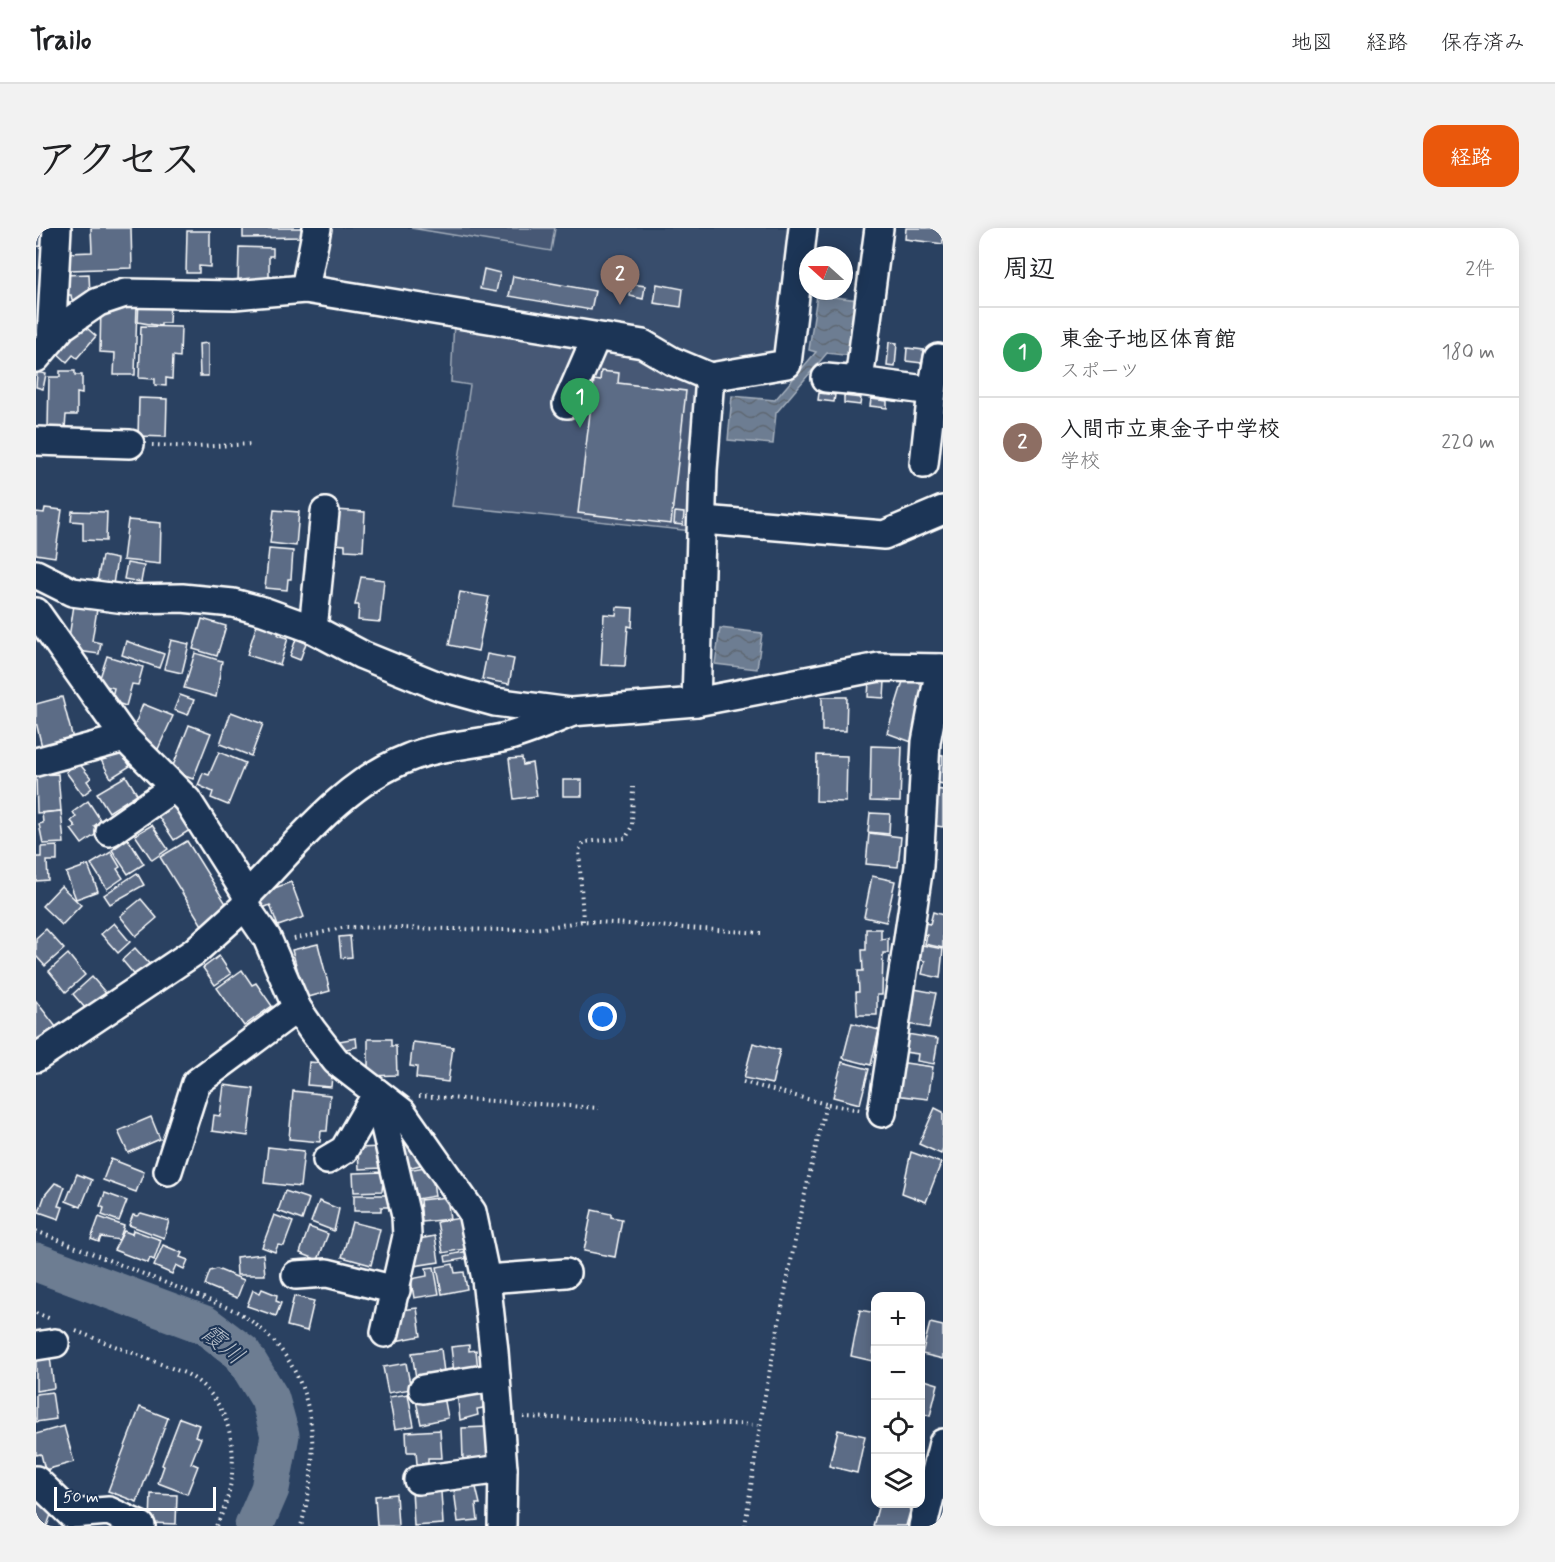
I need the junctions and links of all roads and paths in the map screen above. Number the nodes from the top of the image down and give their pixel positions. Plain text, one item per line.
1 (57, 228) edge
2 (317, 228) edge
3 (803, 228) edge
4 (879, 228) edge
5 (46, 254) edge
6 (305, 289) junction
7 (596, 337) junction
8 (44, 349) edge
9 (938, 358) dead end
10 (710, 377) junction
11 (826, 378) dead end
12 (859, 381) junction
13 (932, 391) junction
14 (567, 404) dead end
15 (36, 441) edge
16 (130, 444) joint
17 (252, 444) dead end
18 (924, 464) dead end
19 (943, 510) edge
20 (325, 512) dead end
21 (703, 520) junction
22 (36, 574) edge
23 (36, 612) edge
24 (313, 628) junction
25 (941, 668) edge
26 (696, 702) junction
27 (571, 712) junction
28 (125, 738) junction
29 (36, 762) edge
30 (173, 788) junction
31 (633, 788) dead end
32 (110, 832) dead end
33 (246, 900) junction
34 (583, 921) junction
35 (760, 933) dead end
36 (270, 945) junction
37 (297, 1008) junction
38 (36, 1058) edge
39 (743, 1082) dead end
40 (377, 1093) junction
41 (826, 1104) junction
42 (599, 1108) dead end
43 (882, 1113) joint
44 (327, 1160) dead end
45 (168, 1171) dead end
46 (36, 1231) edge
47 (566, 1273) dead end
48 (296, 1275) dead end
49 (486, 1279) junction
50 (396, 1290) junction
51 (36, 1313) edge
52 (385, 1333) dead end
53 (54, 1335) edge
54 (496, 1377) junction
55 (423, 1389) dead end
56 (498, 1416) junction
57 (760, 1425) junction
58 (943, 1443) edge
59 (503, 1469) junction
60 (36, 1480) edge
61 (418, 1480) dead end
62 (926, 1489) edge
63 (141, 1526) edge
64 (216, 1526) edge
65 (301, 1526) edge
66 (502, 1526) edge
67 (745, 1526) edge
68 (924, 1526) edge

1 - 5 street
2 - 6 street
3 - 10 street
4 - 12 street
5 - 8 street
6 - 7 street
6 - 8 street
7 - 10 street
7 - 14 street
9 - 13 street
10 - 21 street
11 - 12 street
12 - 13 street
13 - 18 street
15 - 16 street
16 - 17 path
19 - 21 street
20 - 24 street
21 - 26 street
22 - 24 street
23 - 28 street
24 - 27 street
25 - 26 street
25 - 43 street
26 - 27 street
27 - 33 street
28 - 29 street
28 - 30 street
30 - 32 street
30 - 33 street
31 - 34 path
33 - 36 street
33 - 38 street
34 - 35 path
34 - 36 path
36 - 37 street
37 - 40 street
37 - 45 street
39 - 41 path
40 - 42 path
40 - 44 street
40 - 49 street
40 - 50 street
41 - 43 path
41 - 57 path
46 - 65 path
47 - 49 street
48 - 50 street
49 - 54 street
50 - 52 street
51 - 53 path
53 - 64 path
54 - 55 street
54 - 56 street
56 - 57 path
56 - 59 street
57 - 67 path
58 - 62 street
59 - 61 street
59 - 66 street
60 - 63 street
62 - 68 street

